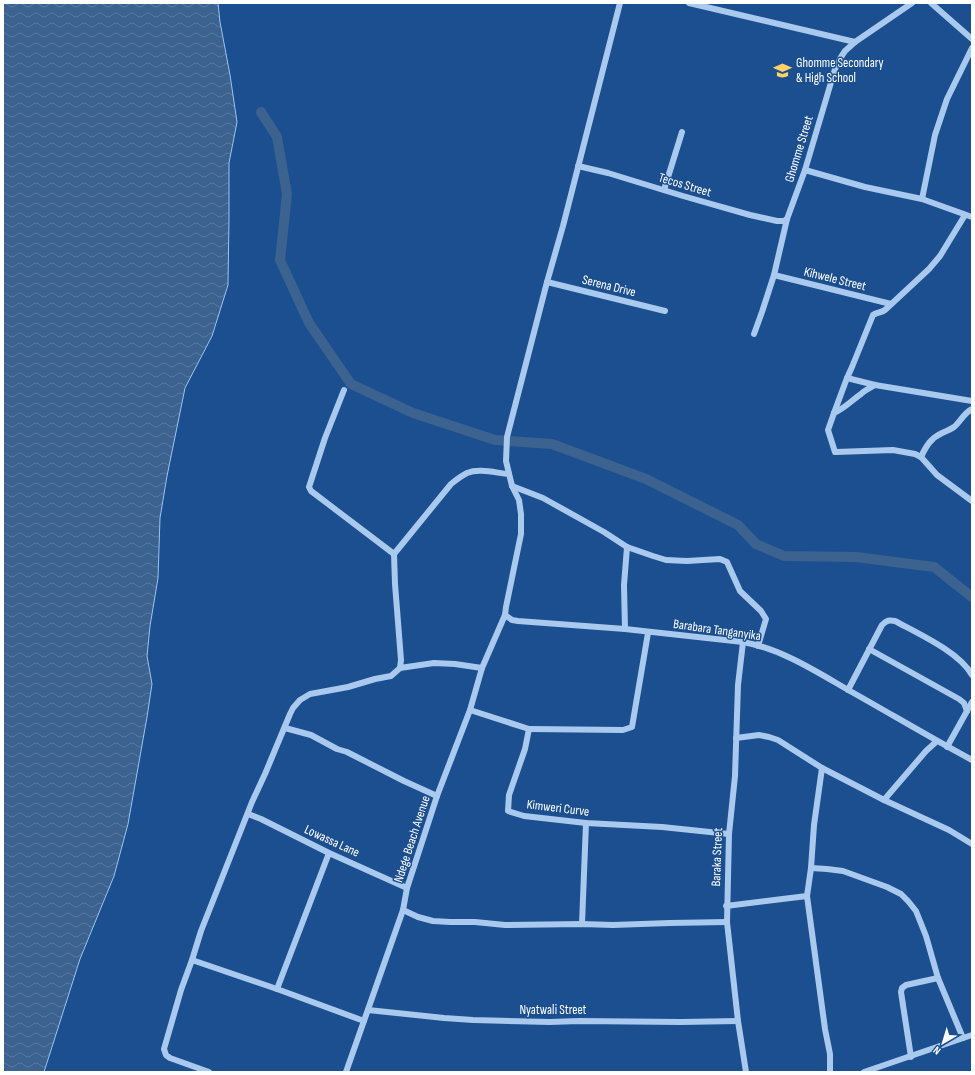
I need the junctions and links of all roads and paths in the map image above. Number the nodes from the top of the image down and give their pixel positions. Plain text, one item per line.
1 (620, 3) edge
2 (689, 3) edge
3 (912, 3) edge
4 (932, 3) edge
5 (972, 39) edge
6 (855, 42) junction
7 (972, 48) edge
8 (682, 132) dead end
9 (578, 166) junction
10 (805, 170) junction
11 (664, 190) junction
12 (922, 199) junction
13 (965, 215) junction
14 (972, 217) edge
15 (787, 219) junction
16 (774, 276) junction
17 (547, 282) junction
18 (891, 304) junction
19 (665, 311) dead end
20 (754, 334) dead end
21 (847, 378) junction
22 (874, 385) junction
23 (344, 390) dead end
24 (972, 401) edge
25 (972, 409) edge
26 (834, 412) junction
27 (921, 457) junction
28 (509, 474) junction
29 (512, 486) junction
30 (972, 502) edge
31 (628, 547) junction
32 (394, 554) junction
33 (505, 615) junction
34 (625, 629) junction
35 (648, 632) junction
36 (743, 642) junction
37 (758, 646) junction
38 (869, 649) junction
39 (400, 668) junction
40 (482, 668) junction
41 (972, 675) edge
42 (848, 690) junction
43 (972, 702) edge
44 (470, 710) junction
45 (967, 711) junction
46 (285, 728) junction
47 (529, 729) junction
48 (736, 738) junction
49 (937, 741) junction
50 (947, 747) junction
51 (972, 760) edge
52 (822, 768) junction
53 (437, 796) junction
54 (884, 800) junction
55 (248, 814) junction
56 (586, 823) junction
57 (729, 834) junction
58 (972, 844) edge
59 (329, 853) junction
60 (811, 868) junction
61 (407, 888) junction
62 (807, 896) junction
63 (726, 906) junction
64 (403, 910) junction
65 (727, 922) junction
66 (582, 924) junction
67 (192, 960) junction
68 (938, 978) junction
69 (277, 988) junction
70 (368, 1010) junction
71 (364, 1021) junction
72 (738, 1021) junction
73 (972, 1035) edge
74 (963, 1038) junction
75 (911, 1056) junction
76 (209, 1072) edge
77 (346, 1072) edge
78 (746, 1072) edge
79 (830, 1072) edge
80 (867, 1072) edge

1 - 9 street, Ndege Beach Avenue
2 - 6 street
3 - 6 street, Ghomme Street
4 - 5 street
6 - 10 street, Ghomme Street
7 - 12 street
8 - 11 street
9 - 11 street, Tecos Street
9 - 17 street, Ndege Beach Avenue
10 - 12 street
10 - 15 street, Ghomme Street
11 - 15 street, Tecos Street
12 - 13 street
13 - 14 street
13 - 18 street
15 - 16 street, Ghomme Street
16 - 18 street, Kihwele Street
16 - 20 street, Ghomme Street
17 - 19 street, Serena Drive
17 - 28 street, Ndege Beach Avenue
18 - 21 street
21 - 22 street
21 - 26 street
22 - 24 street
22 - 26 street
23 - 32 street
25 - 27 street
26 - 27 street
27 - 30 street
28 - 29 street, Ndege Beach Avenue
28 - 32 street
29 - 31 street
29 - 33 street, Ndege Beach Avenue
31 - 34 street
31 - 37 street
32 - 39 street
33 - 34 street, Barabara Tanganyika
33 - 40 street, Ndege Beach Avenue
34 - 35 street, Barabara Tanganyika
35 - 36 street, Barabara Tanganyika
35 - 47 street
36 - 37 street, Barabara Tanganyika
36 - 48 street, Baraka Street
37 - 42 street, Barabara Tanganyika
38 - 41 street
38 - 42 street
38 - 45 street
39 - 40 street
39 - 46 street
40 - 44 street, Ndege Beach Avenue
42 - 49 street, Barabara Tanganyika
43 - 45 street
44 - 47 street
44 - 53 street, Ndege Beach Avenue
45 - 50 street
46 - 53 street
46 - 55 street
47 - 56 street, Kimweri Curve
48 - 52 street
48 - 57 street, Baraka Street
49 - 50 street, Barabara Tanganyika
49 - 54 street
50 - 51 street, Barabara Tanganyika
52 - 54 street
52 - 60 street
53 - 61 street, Ndege Beach Avenue
54 - 58 street
55 - 59 street, Lowassa Lane
55 - 67 street
56 - 57 street, Kimweri Curve
56 - 66 street
57 - 63 street, Baraka Street
59 - 61 street, Lowassa Lane
59 - 69 street
60 - 62 street
60 - 68 street
61 - 64 street, Ndege Beach Avenue
62 - 63 street
62 - 79 street
63 - 65 street, Baraka Street
64 - 66 street
64 - 70 street, Ndege Beach Avenue
65 - 66 street
65 - 72 street, Baraka Street
67 - 69 street
67 - 76 street
68 - 74 street
68 - 75 street
69 - 71 street
70 - 71 street, Ndege Beach Avenue
70 - 72 street, Nyatwali Street
71 - 77 street, Ndege Beach Avenue
72 - 78 street, Baraka Street
73 - 74 street
74 - 75 street
75 - 80 street

